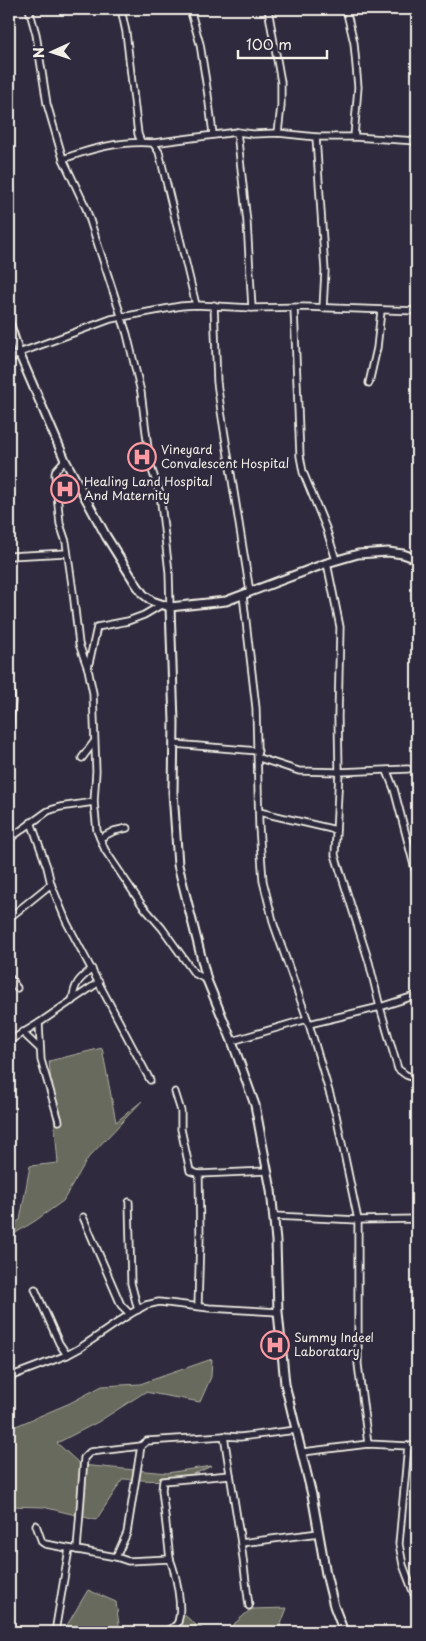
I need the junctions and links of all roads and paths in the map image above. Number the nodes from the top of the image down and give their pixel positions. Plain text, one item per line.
1 (29, 9) edge
2 (121, 9) edge
3 (190, 9) edge
4 (268, 9) edge
5 (346, 9) edge
6 (236, 132) junction
7 (278, 133) junction
8 (213, 134) junction
9 (316, 137) junction
10 (354, 137) junction
11 (417, 141) edge
12 (141, 142) junction
13 (153, 143) junction
14 (63, 159) junction
15 (196, 305) junction
16 (214, 305) junction
17 (252, 308) junction
18 (294, 308) junction
19 (324, 308) junction
20 (381, 311) junction
21 (417, 311) edge
22 (121, 316) junction
23 (9, 322) edge
24 (19, 353) junction
25 (9, 360) edge
26 (370, 383) dead end
27 (65, 460) junction
28 (67, 552) junction
29 (9, 556) edge
30 (415, 558) edge
31 (336, 560) junction
32 (327, 563) junction
33 (250, 592) junction
34 (243, 595) junction
35 (161, 606) junction
36 (170, 608) junction
37 (88, 669) junction
38 (9, 681) edge
39 (9, 736) edge
40 (94, 742) junction
41 (174, 744) junction
42 (258, 751) junction
43 (82, 758) dead end
44 (259, 758) junction
45 (408, 769) dead end
46 (387, 771) junction
47 (339, 772) junction
48 (94, 802) junction
49 (259, 812) junction
50 (31, 822) junction
51 (127, 828) dead end
52 (336, 830) junction
53 (9, 838) edge
54 (100, 838) junction
55 (417, 877) edge
56 (51, 884) junction
57 (9, 918) edge
58 (92, 969) junction
59 (9, 976) edge
60 (207, 980) junction
61 (99, 982) junction
62 (17, 988) dead end
63 (417, 996) edge
64 (72, 1001) junction
65 (380, 1007) junction
66 (308, 1022) junction
67 (39, 1023) junction
68 (22, 1032) junction
69 (9, 1041) edge
70 (232, 1041) junction
71 (40, 1049) junction
72 (150, 1080) dead end
73 (417, 1080) edge
74 (175, 1092) dead end
75 (58, 1121) dead end
76 (268, 1171) junction
77 (199, 1174) junction
78 (129, 1202) dead end
79 (274, 1216) junction
80 (83, 1217) dead end
81 (417, 1219) edge
82 (358, 1220) junction
83 (35, 1289) dead end
84 (198, 1306) junction
85 (138, 1310) junction
86 (278, 1312) junction
87 (130, 1314) junction
88 (67, 1355) junction
89 (9, 1376) edge
90 (296, 1430) junction
91 (224, 1436) junction
92 (368, 1444) junction
93 (141, 1446) junction
94 (408, 1446) junction
95 (417, 1446) edge
96 (303, 1452) junction
97 (230, 1474) junction
98 (36, 1525) dead end
99 (319, 1533) junction
100 (241, 1543) junction
101 (69, 1549) junction
102 (77, 1550) junction
103 (116, 1557) junction
104 (170, 1559) junction
105 (417, 1602) edge
106 (249, 1606) dead end
107 (166, 1631) dead end
108 (55, 1632) edge
109 (344, 1632) edge

1 - 14 street
2 - 12 street
3 - 8 street
4 - 7 street
5 - 10 street
6 - 7 street
6 - 8 street
6 - 17 street
7 - 9 street
8 - 13 street
9 - 10 street
9 - 19 street
10 - 11 street
12 - 13 street
12 - 14 street
13 - 15 street
14 - 22 street
15 - 16 street
15 - 22 street
16 - 17 street
16 - 33 street
17 - 18 street
18 - 19 street
18 - 31 street
19 - 20 street
20 - 21 street
20 - 26 street
22 - 24 street
22 - 36 street
23 - 24 street
24 - 25 street
24 - 27 street
27 - 28 street
27 - 35 street
28 - 29 street
28 - 37 street
30 - 31 street
31 - 32 street
32 - 33 street
32 - 47 street
33 - 34 street
34 - 36 street
34 - 42 street
35 - 36 street
35 - 37 street
36 - 41 street
37 - 40 street
38 - 39 street
40 - 43 street
40 - 48 street
41 - 42 street
41 - 60 street
42 - 44 street
44 - 47 street
44 - 49 street
45 - 46 street
46 - 47 street
46 - 55 street
47 - 52 street
48 - 50 street
48 - 54 street
49 - 52 street
49 - 66 street
50 - 53 street
50 - 56 street
51 - 54 street
52 - 65 street
54 - 60 street
56 - 57 street
56 - 58 street
58 - 61 street
58 - 64 street
59 - 62 street
60 - 70 street
61 - 64 street
61 - 72 street
63 - 65 street
64 - 67 street
65 - 66 street
65 - 73 street
66 - 70 street
66 - 82 street
67 - 68 street
67 - 71 street
68 - 69 street
68 - 71 street
70 - 76 street
71 - 75 street
74 - 77 street
76 - 77 street
76 - 79 street
77 - 84 street
78 - 85 street
79 - 82 street
79 - 86 street
80 - 87 street
81 - 82 street
82 - 92 street
83 - 88 street
84 - 85 street
84 - 86 street
85 - 87 street
86 - 90 street
87 - 88 street
88 - 89 street
90 - 91 street
90 - 96 street
91 - 93 street
91 - 97 street
92 - 94 street
92 - 96 street
93 - 102 street
93 - 103 street
94 - 95 street
94 - 105 street
96 - 99 street
97 - 100 street
97 - 104 street
98 - 101 street
99 - 100 street
99 - 109 street
100 - 106 street
101 - 102 street
101 - 108 street
102 - 103 street
103 - 104 street
104 - 107 street

